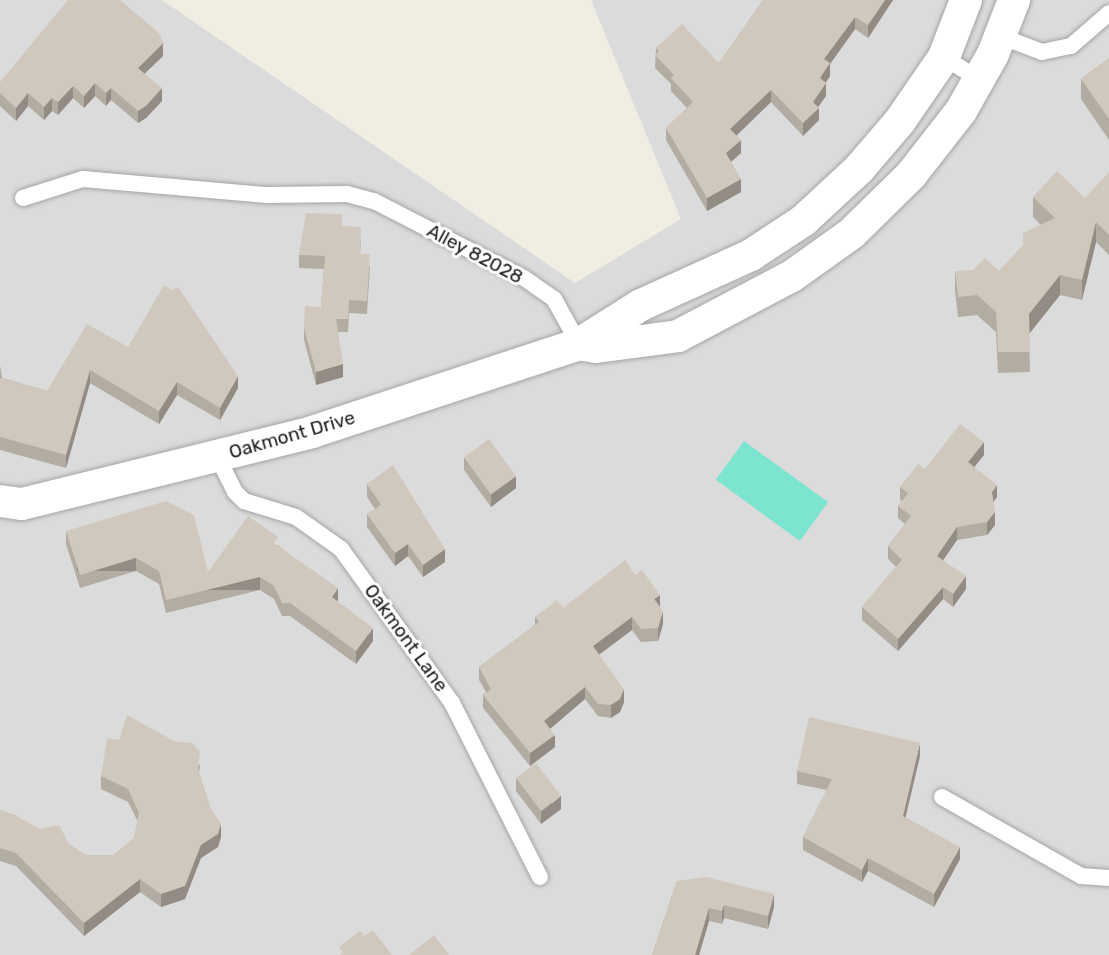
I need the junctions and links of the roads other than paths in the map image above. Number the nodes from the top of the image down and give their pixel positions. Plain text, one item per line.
1 (966, 0) edge
2 (1014, 0) edge
3 (1109, 13) edge
4 (1000, 36) junction
5 (944, 57) junction
6 (978, 79) junction
7 (23, 198) dead end
8 (812, 238) junction
9 (579, 344) junction
10 (217, 456) junction
11 (0, 502) edge
12 (942, 797) dead end
13 (540, 877) dead end
14 (1109, 878) edge

1 - 5 street, Oakmont Drive
2 - 4 street, Oakmont Drive
3 - 4 lane
4 - 6 street, Oakmont Drive
5 - 6 lane
5 - 8 street, Oakmont Drive
6 - 8 street, Oakmont Drive
7 - 9 lane, Alley 82028
8 - 9 street, Oakmont Drive
8 - 9 street, Oakmont Drive
9 - 10 street, Oakmont Drive
10 - 11 street, Oakmont Drive
10 - 13 lane, Oakmont Lane
12 - 14 lane

